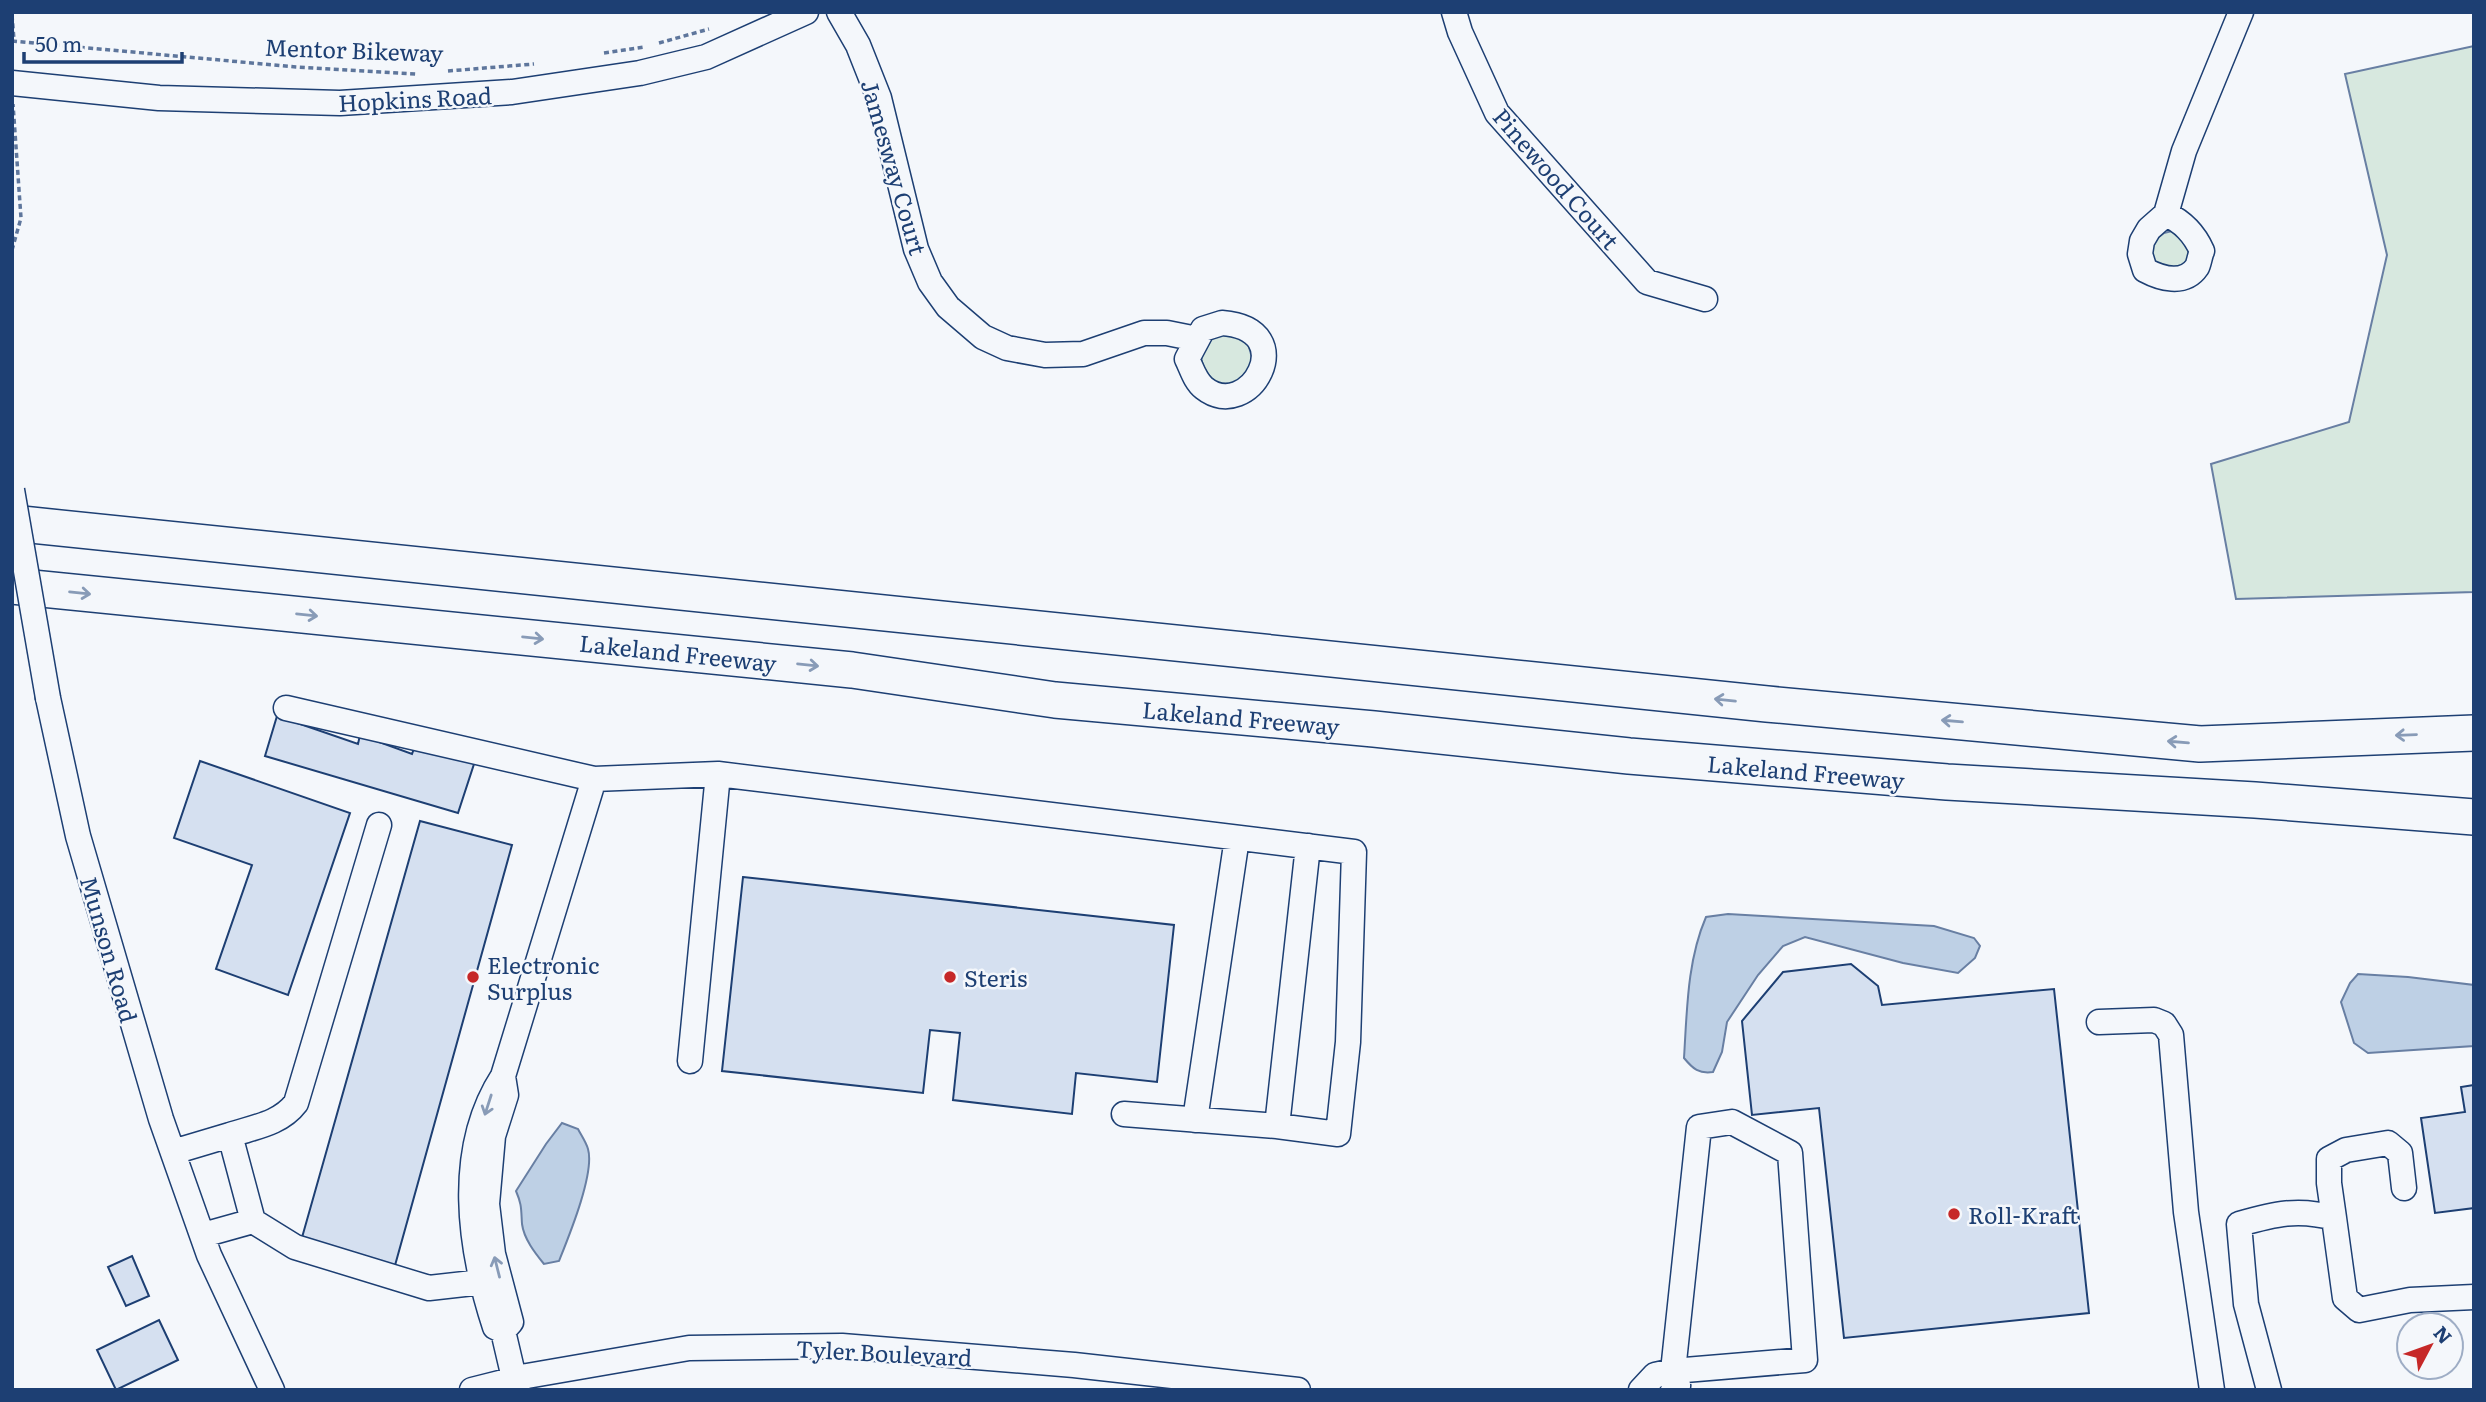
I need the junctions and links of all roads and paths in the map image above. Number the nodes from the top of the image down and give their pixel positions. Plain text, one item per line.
1 (806, 12) edge
2 (839, 12) edge
3 (1454, 12) edge
4 (2241, 12) edge
5 (12, 15) edge
6 (710, 28) dead end
7 (13, 41) edge
8 (596, 55) dead end
9 (545, 63) dead end
10 (444, 72) dead end
11 (419, 74) dead end
12 (12, 83) edge
13 (12, 95) edge
14 (2166, 214) dead end
15 (12, 250) edge
16 (1706, 299) dead end
17 (1197, 340) dead end
18 (12, 489) edge
19 (12, 523) edge
20 (12, 586) edge
21 (286, 708) dead end
22 (2474, 733) edge
23 (718, 774) junction
24 (594, 779) junction
25 (2474, 817) edge
26 (379, 824) dead end
27 (1237, 838) junction
28 (1308, 846) junction
29 (2099, 1022) dead end
30 (691, 1061) dead end
31 (503, 1076) junction
32 (1124, 1114) dead end
33 (1195, 1119) junction
34 (1277, 1126) junction
35 (230, 1135) junction
36 (173, 1152) junction
37 (2404, 1188) dead end
38 (2334, 1218) junction
39 (253, 1221) junction
40 (203, 1235) junction
41 (482, 1282) junction
42 (2474, 1297) edge
43 (503, 1331) junction
44 (1673, 1380) edge
45 (516, 1383) edge
46 (1208, 1384) edge
47 (272, 1390) edge
48 (472, 1390) edge
49 (1298, 1390) edge
50 (1641, 1390) edge
51 (2212, 1390) edge
52 (2269, 1390) edge

1 - 12 street, Hopkins Road
2 - 17 street, Jamesway Court
3 - 16 street, Pinewood Court
4 - 14 street
5 - 7 path, Mentor Bikeway
6 - 8 path
7 - 11 path, Mentor Bikeway
9 - 10 path, Mentor Bikeway
13 - 15 path
18 - 36 street, Munson Road, bridge
22 -> 19 highway
20 -> 25 highway, Lakeland Freeway
21 - 24 street
23 - 24 street
23 - 27 street
23 - 30 street
24 - 31 street
26 - 35 street
27 - 28 street
27 - 33 street
28 - 34 street
28 - 34 street
29 - 51 street
31 -> 41 street
43 -> 31 street
32 - 33 street
33 - 34 street
35 - 36 street
35 - 39 street
36 - 40 street, Munson Road
37 - 38 street
38 - 42 street
38 - 52 street
39 - 40 street
39 - 41 street
40 - 47 street, Munson Road
41 - 43 street
43 - 45 street
44 - 44 street
44 - 50 street
45 - 46 street, Tyler Boulevard
45 - 48 street, Tyler Boulevard
46 - 49 street, Tyler Boulevard

